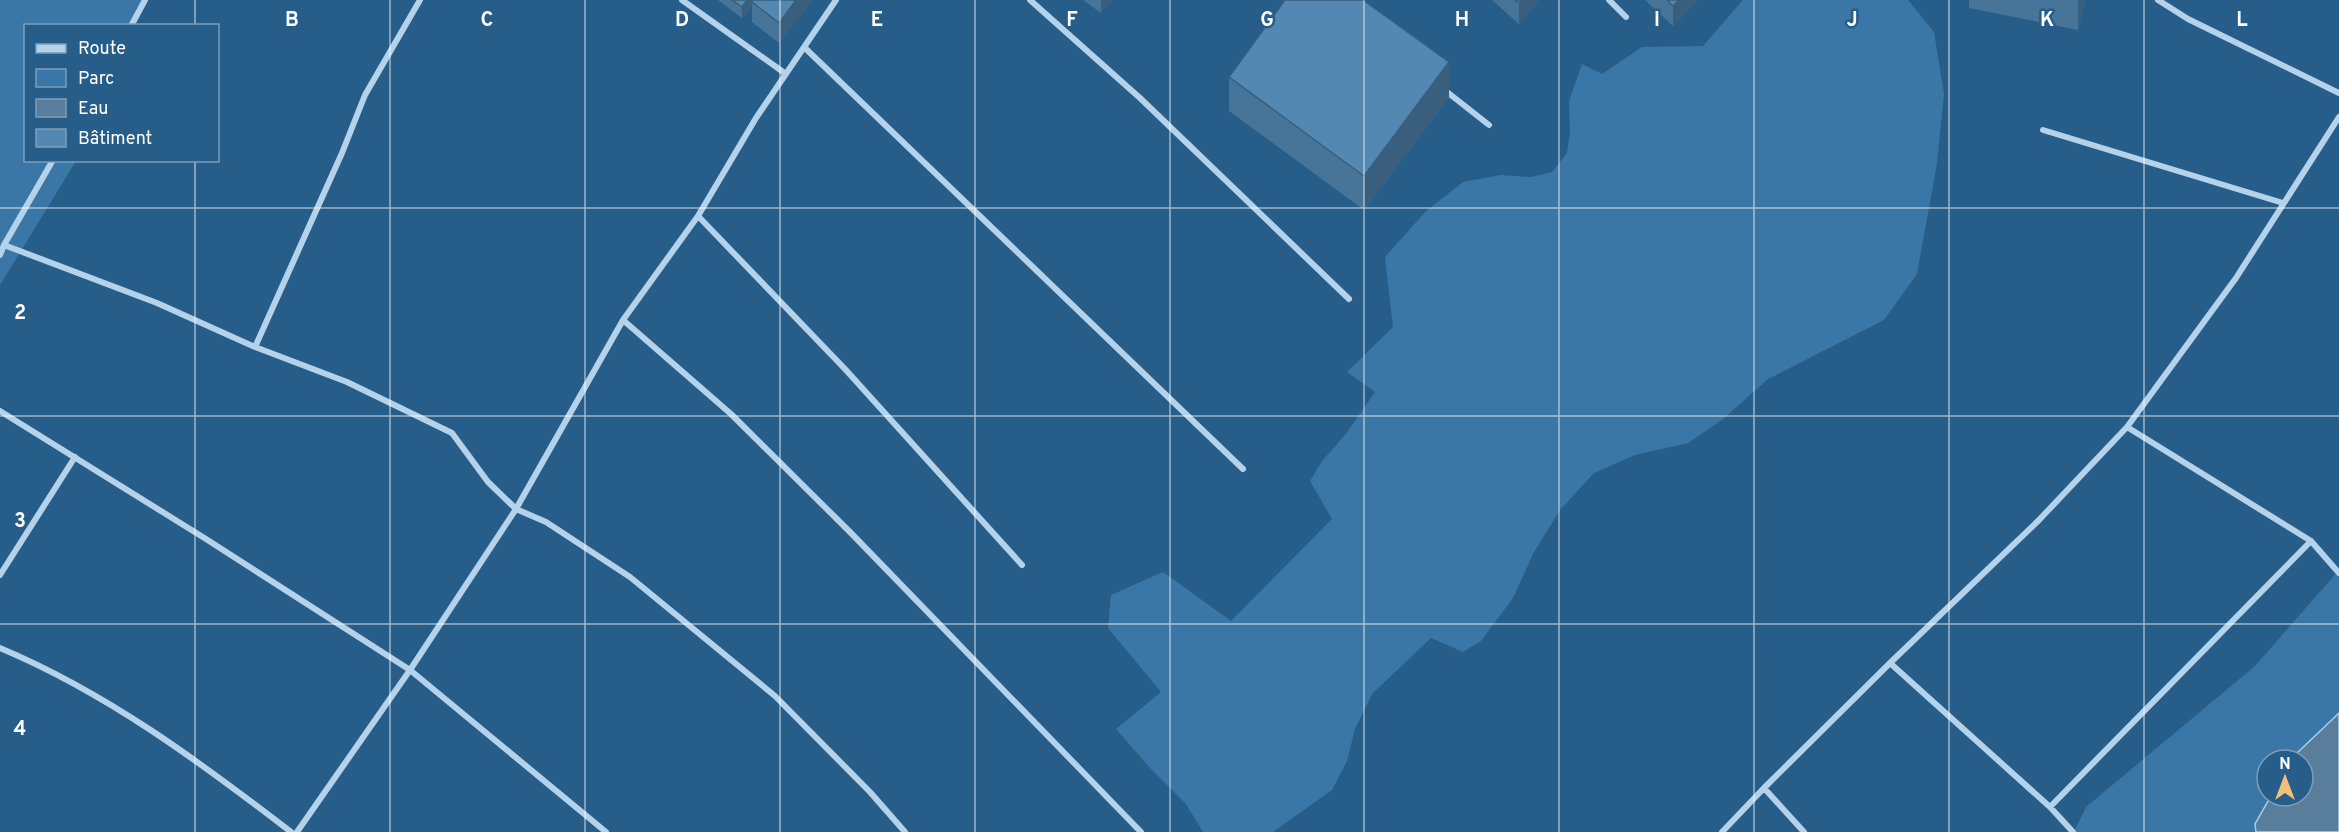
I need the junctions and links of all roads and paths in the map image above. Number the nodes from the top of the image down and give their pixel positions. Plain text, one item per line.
1 (146, 0) edge
2 (420, 0) edge
3 (682, 0) edge
4 (836, 0) edge
5 (1030, 0) edge
6 (1609, 0) edge
7 (2157, 0) edge
8 (1626, 17) dead end
9 (132, 24) edge
10 (805, 48) junction
11 (786, 74) junction
12 (1434, 81) edge
13 (2339, 93) edge
14 (2339, 117) edge
15 (1489, 125) dead end
16 (2043, 130) dead end
17 (51, 162) edge
18 (2283, 203) junction
19 (698, 216) junction
20 (4, 245) junction
21 (0, 255) edge
22 (1349, 299) dead end
23 (623, 320) junction
24 (255, 347) junction
25 (0, 411) edge
26 (2127, 427) junction
27 (75, 457) junction
28 (1243, 469) dead end
29 (516, 510) junction
30 (2311, 541) junction
31 (1022, 565) dead end
32 (2339, 573) edge
33 (0, 576) edge
34 (0, 648) edge
35 (1890, 663) junction
36 (410, 670) junction
37 (1764, 788) junction
38 (2050, 807) junction
39 (291, 832) edge
40 (297, 832) edge
41 (606, 832) edge
42 (905, 832) edge
43 (1141, 832) edge
44 (1722, 832) edge
45 (1804, 832) edge
46 (2073, 832) edge

1 - 9 street
2 - 24 street
3 - 11 street
4 - 10 street
5 - 22 street
6 - 8 street
7 - 13 street
10 - 11 street
10 - 28 street
11 - 19 street
12 - 15 street
14 - 18 street
16 - 18 street
17 - 20 street
18 - 26 street
19 - 23 street
19 - 31 street
20 - 21 street
20 - 24 street
23 - 29 street
23 - 43 street
24 - 29 street
25 - 27 street
26 - 30 street
26 - 35 street
27 - 33 street
27 - 36 street
29 - 36 street
29 - 42 street
30 - 32 street
30 - 38 street
34 - 39 street
35 - 37 street
35 - 38 street
36 - 40 street
36 - 41 street
37 - 44 street
37 - 45 street
38 - 46 street

